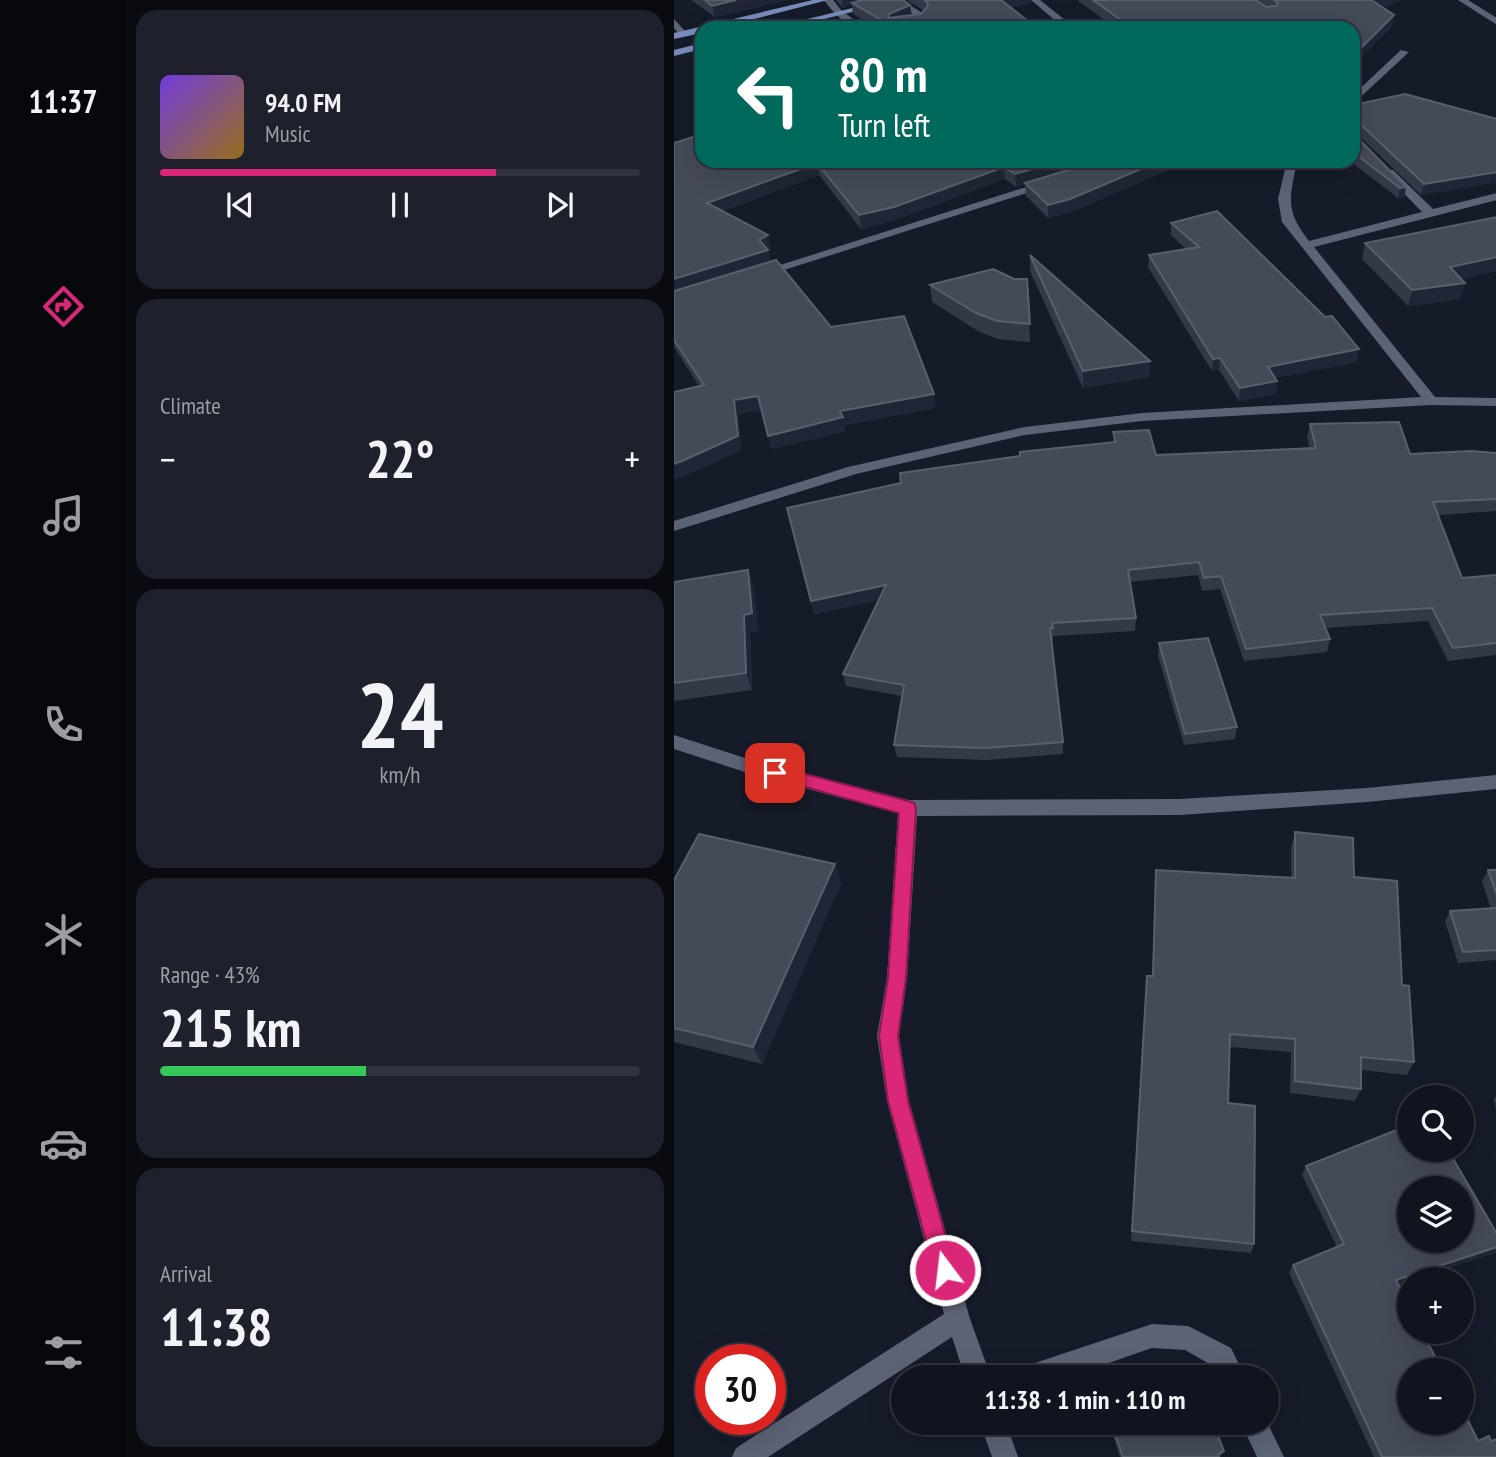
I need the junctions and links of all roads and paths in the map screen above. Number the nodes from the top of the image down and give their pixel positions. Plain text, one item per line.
1 (826, 0) edge
2 (896, 0) edge
3 (1035, 0) edge
4 (1462, 0) edge
5 (840, 13) junction
6 (738, 21) edge
7 (806, 21) edge
8 (851, 21) edge
9 (918, 21) edge
10 (1061, 21) edge
11 (674, 22) edge
12 (1496, 22) edge
13 (678, 35) edge
14 (695, 48) edge
15 (1404, 52) dead end
16 (674, 53) edge
17 (1360, 94) edge
18 (1382, 165) edge
19 (1291, 168) edge
20 (1057, 180) edge
21 (1496, 196) edge
22 (1429, 212) junction
23 (1306, 245) junction
24 (750, 276) edge
25 (1431, 401) junction
26 (1496, 402) edge
27 (674, 526) edge
28 (674, 742) edge
29 (1496, 782) edge
30 (908, 808) junction
31 (958, 1319) junction
32 (974, 1365) edge
33 (1067, 1365) edge
34 (1226, 1365) edge
35 (997, 1435) edge
36 (1260, 1435) edge
37 (745, 1457) edge
38 (1005, 1457) edge
39 (1271, 1457) edge

1 - 5 street
1 - 6 main road
2 - 5 main road
2 - 9 street
3 - 10 street
4 - 12 street
5 - 7 main road
5 - 8 street
11 - 13 street
14 - 16 main road
15 - 17 street
18 - 22 street
19 - 23 street
20 - 24 street
21 - 22 street
22 - 23 street
23 - 25 street
25 - 26 street
25 - 27 street
28 - 30 street
29 - 30 street
30 - 31 street
31 - 32 street
31 - 37 street
33 - 34 street
35 - 38 street
36 - 39 street

